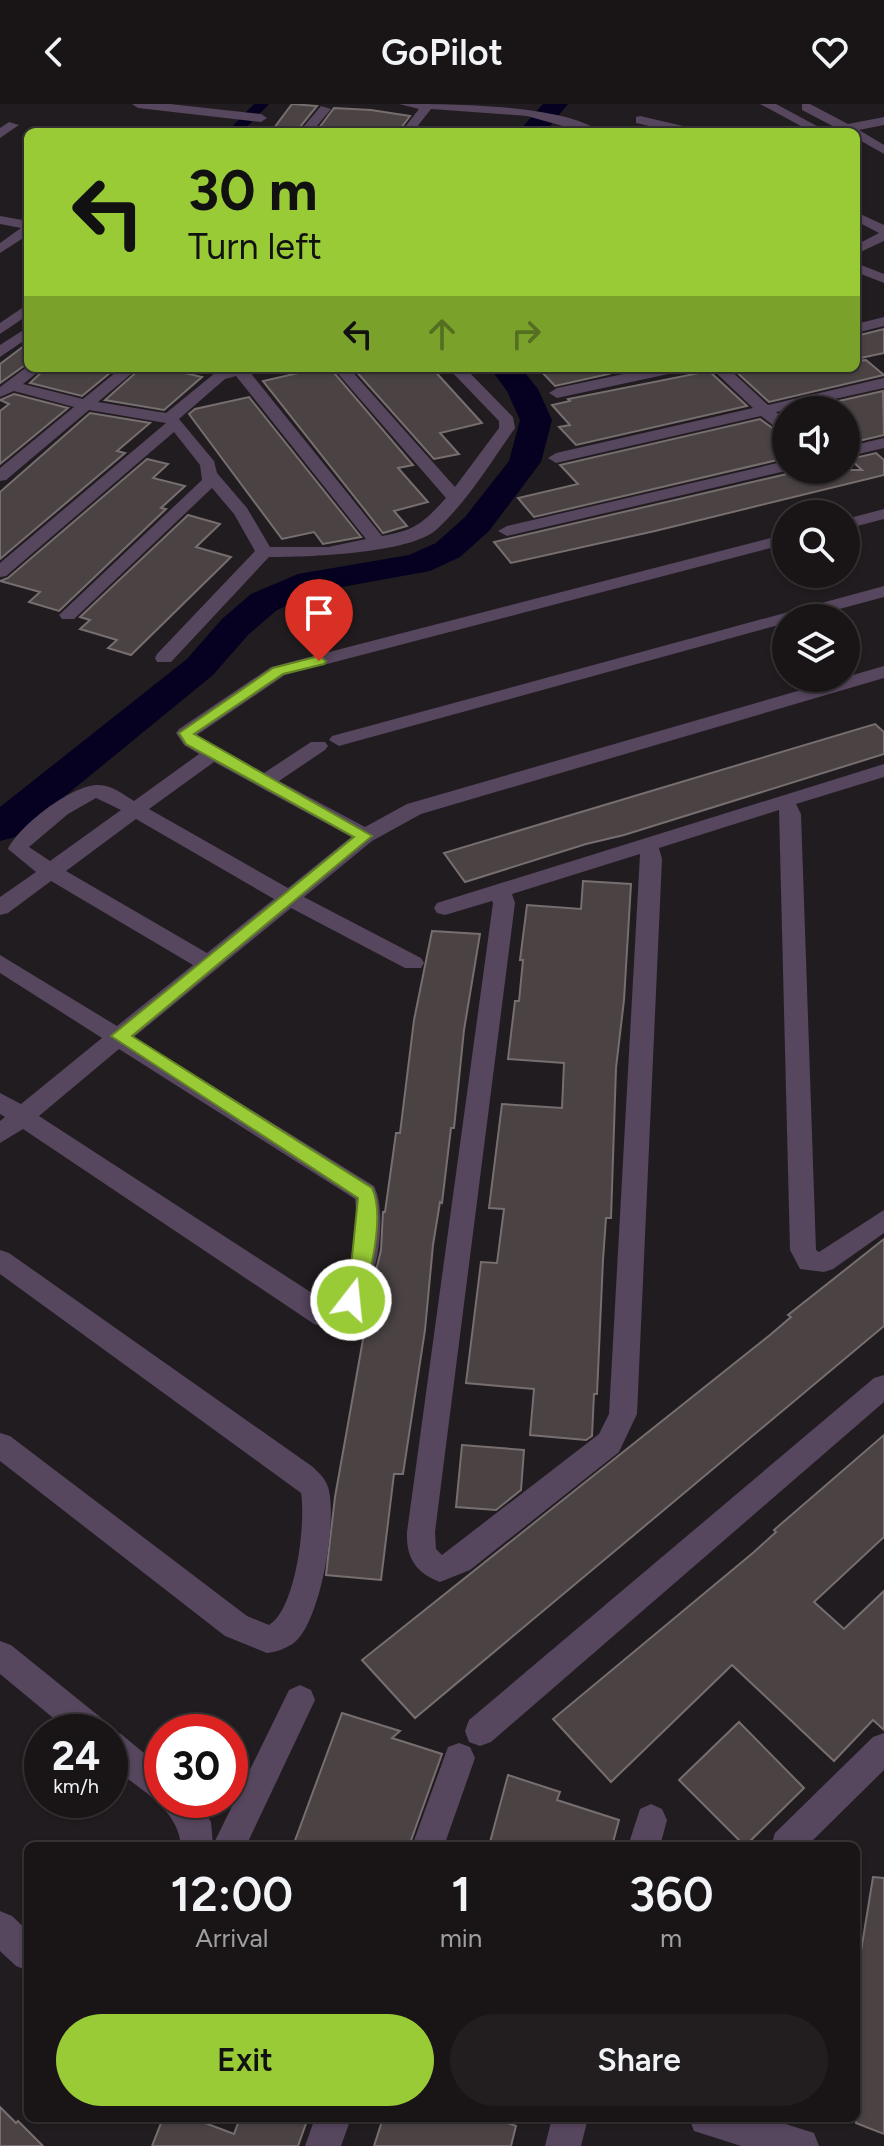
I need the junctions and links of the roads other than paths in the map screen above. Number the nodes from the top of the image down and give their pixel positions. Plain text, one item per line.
1 (138, 104) edge
2 (405, 104) edge
3 (548, 104) edge
4 (766, 104) edge
5 (800, 104) edge
6 (427, 106) edge
7 (492, 107) edge
8 (325, 109) dead end
9 (521, 113) junction
10 (640, 120) dead end
11 (884, 121) edge
12 (13, 125) dead end
13 (257, 128) edge
14 (308, 128) edge
15 (410, 128) edge
16 (585, 128) edge
17 (675, 128) edge
18 (814, 128) edge
19 (846, 128) edge
20 (860, 128) edge
21 (0, 134) edge
22 (860, 136) edge
23 (884, 150) edge
24 (860, 218) edge
25 (0, 220) edge
26 (24, 226) edge
27 (24, 230) edge
28 (884, 230) edge
29 (884, 236) edge
30 (860, 248) edge
31 (0, 249) edge
32 (860, 269) edge
33 (884, 279) edge
34 (24, 311) edge
35 (884, 321) edge
36 (860, 327) edge
37 (0, 330) edge
38 (24, 334) edge
39 (2, 350) edge
40 (30, 372) edge
41 (125, 372) edge
42 (226, 372) edge
43 (234, 372) edge
44 (345, 372) edge
45 (460, 372) edge
46 (654, 372) edge
47 (723, 372) edge
48 (884, 383) edge
49 (6, 391) edge
50 (557, 393) dead end
51 (86, 405) junction
52 (763, 410) junction
53 (772, 418) edge
54 (172, 421) junction
55 (884, 443) edge
56 (860, 449) edge
57 (556, 458) dead end
58 (772, 469) edge
59 (210, 475) junction
60 (0, 476) edge
61 (455, 498) junction
62 (884, 514) edge
63 (860, 520) edge
64 (507, 531) dead end
65 (772, 543) edge
66 (379, 544) junction
67 (264, 552) junction
68 (0, 572) edge
69 (884, 591) edge
70 (68, 615) dead end
71 (164, 658) dead end
72 (884, 672) edge
73 (339, 740) dead end
74 (318, 746) dead end
75 (213, 753) junction
76 (884, 770) edge
77 (265, 781) junction
78 (784, 801) junction
79 (135, 810) junction
80 (365, 836) junction
81 (648, 845) junction
82 (50, 871) junction
83 (500, 891) junction
84 (289, 898) junction
85 (0, 908) edge
86 (445, 908) dead end
87 (0, 963) edge
88 (413, 963) dead end
89 (208, 964) junction
90 (120, 1036) junction
91 (0, 1102) edge
92 (22, 1117) junction
93 (0, 1134) edge
94 (884, 1220) edge
95 (0, 1260) edge
96 (884, 1386) edge
97 (0, 1445) edge
98 (0, 1655) edge
99 (300, 1700) dead end
100 (72, 1714) edge
101 (480, 1731) dead end
102 (884, 1748) edge
103 (459, 1758) dead end
104 (128, 1760) edge
105 (144, 1773) edge
106 (192, 1818) edge
107 (197, 1842) edge
108 (231, 1842) edge
109 (429, 1842) edge
110 (788, 1842) edge
111 (0, 1928) edge
112 (24, 1950) edge
113 (332, 2122) edge
114 (569, 2122) edge
115 (722, 2122) edge
116 (777, 2137) edge
117 (323, 2146) edge
118 (563, 2146) edge

1 - 13 street
2 - 6 street
3 - 9 street
4 - 18 street
5 - 19 street
6 - 7 street
6 - 15 street
7 - 9 street
8 - 14 street
9 - 16 street
10 - 17 street
11 - 20 street
12 - 21 street
22 - 23 street
24 - 28 street
25 - 26 street
27 - 31 street
29 - 30 street
32 - 33 street
34 - 37 street
35 - 36 street
38 - 39 street
40 - 49 street
41 - 51 street
42 - 54 street
43 - 66 street
44 - 61 street
45 - 61 street
46 - 50 street
47 - 52 street
48 - 52 street
49 - 51 street
51 - 54 street
51 - 60 street
52 - 53 street
52 - 57 street
54 - 59 street
54 - 68 street
55 - 56 street
58 - 64 street
59 - 67 street
59 - 70 street
61 - 66 street
62 - 63 street
65 - 75 street
66 - 67 street
67 - 71 street
69 - 73 street
72 - 80 street
74 - 77 street
75 - 77 street
75 - 79 street
76 - 78 street
77 - 80 street
78 - 81 street
78 - 94 street
79 - 82 street
79 - 82 street
79 - 84 street
80 - 84 street
81 - 83 street
81 - 83 street
82 - 85 street
82 - 89 street
83 - 86 street
84 - 88 street
84 - 89 street
87 - 90 street
89 - 90 street
90 - 92 street
90 - 92 street
91 - 92 street
92 - 93 street
95 - 97 street
96 - 101 street
98 - 100 street
99 - 108 street
102 - 110 street
103 - 109 street
104 - 105 street
106 - 107 street
111 - 112 street
113 - 117 street
114 - 118 street
115 - 116 street

